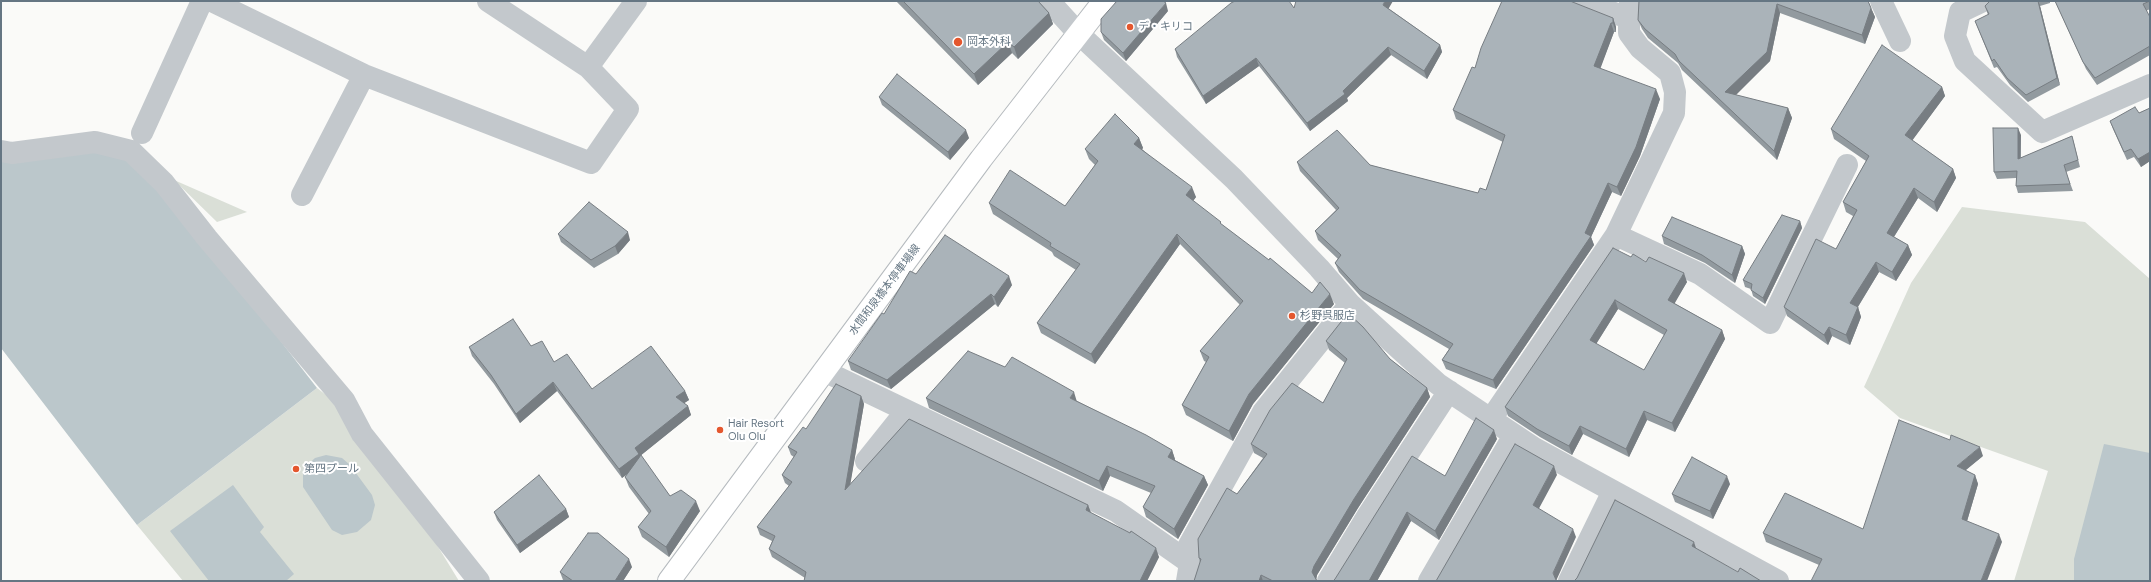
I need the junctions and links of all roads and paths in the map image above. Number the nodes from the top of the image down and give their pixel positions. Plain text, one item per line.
1 (202, 1) edge
2 (212, 1) edge
3 (488, 1) edge
4 (636, 1) edge
5 (1048, 1) edge
6 (1104, 1) edge
7 (1581, 1) edge
8 (1881, 1) edge
9 (1983, 1) edge
10 (1630, 10) edge
11 (1078, 33) junction
12 (1900, 40) dead end
13 (588, 68) junction
14 (364, 75) junction
15 (2150, 84) edge
16 (142, 133) dead end
17 (1, 151) edge
18 (1847, 165) dead end
19 (302, 195) dead end
20 (1616, 235) junction
21 (1350, 304) junction
22 (824, 371) junction
23 (1449, 391) junction
24 (906, 410) junction
25 (1491, 419) junction
26 (1514, 435) junction
27 (866, 461) dead end
28 (1613, 491) junction
29 (1188, 572) edge
30 (479, 581) edge
31 (669, 581) edge
32 (1328, 581) edge
33 (1429, 581) edge
34 (1569, 581) edge
35 (1778, 581) edge

1 - 16 street
2 - 14 street
3 - 13 street
4 - 13 street
5 - 11 street
6 - 11 main road, 水間和泉橋本停車場線
7 - 10 street
8 - 12 street
9 - 15 street
10 - 20 street
11 - 21 street
11 - 22 main road, 水間和泉橋本停車場線
13 - 14 street
14 - 19 street
17 - 30 street
18 - 20 street
20 - 25 street
21 - 23 street
21 - 29 street
22 - 24 street
22 - 31 main road, 水間和泉橋本停車場線
23 - 25 street
23 - 32 street
24 - 27 street
24 - 29 street
25 - 26 street
26 - 28 street
26 - 33 street
28 - 34 street
28 - 35 street

